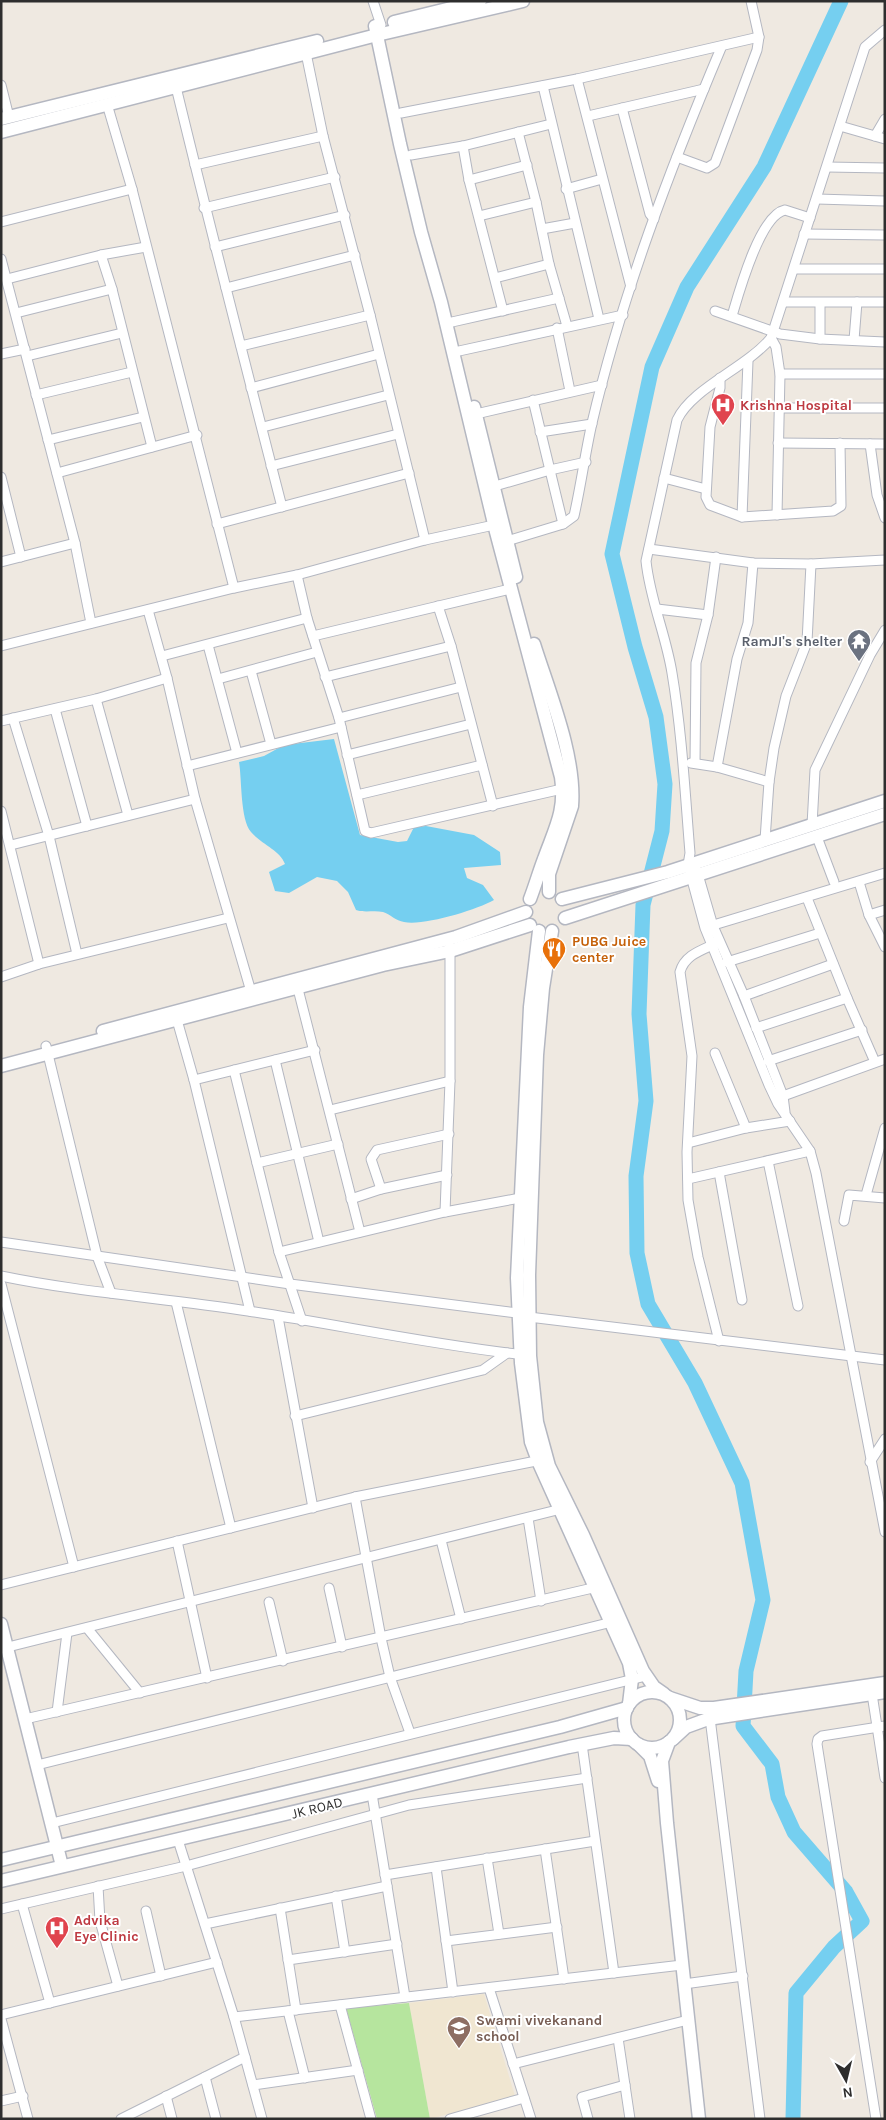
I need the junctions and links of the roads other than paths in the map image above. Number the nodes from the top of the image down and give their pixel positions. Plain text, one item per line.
1 (480, 1) edge
2 (523, 1) edge
3 (750, 1) edge
4 (373, 2) edge
5 (379, 30) junction
6 (885, 30) edge
7 (759, 37) junction
8 (721, 48) junction
9 (306, 53) junction
10 (577, 79) junction
11 (1, 85) edge
12 (543, 86) junction
13 (176, 87) junction
14 (704, 90) junction
15 (107, 104) junction
16 (622, 108) junction
17 (401, 113) junction
18 (588, 116) junction
19 (5, 118) edge
20 (885, 119) edge
21 (551, 124) junction
22 (840, 126) junction
23 (1, 132) edge
24 (518, 132) junction
25 (323, 136) junction
26 (875, 136) junction
27 (885, 139) edge
28 (463, 146) junction
29 (411, 155) junction
30 (677, 157) junction
31 (195, 165) junction
32 (527, 165) junction
33 (827, 168) junction
34 (885, 168) edge
35 (334, 177) junction
36 (602, 179) junction
37 (469, 180) junction
38 (132, 189) junction
39 (566, 189) junction
40 (817, 199) junction
41 (885, 201) edge
42 (536, 202) junction
43 (204, 208) junction
44 (345, 216) junction
45 (479, 216) junction
46 (810, 218) junction
47 (654, 219) junction
48 (1, 222) edge
49 (576, 223) junction
50 (542, 229) junction
51 (804, 234) junction
52 (885, 235) edge
53 (146, 247) junction
54 (215, 247) junction
55 (101, 255) junction
56 (355, 255) junction
57 (1, 259) edge
58 (549, 264) junction
59 (794, 269) junction
60 (885, 269) edge
61 (495, 278) junction
62 (7, 279) junction
63 (226, 288) junction
64 (632, 288) junction
65 (112, 289) junction
66 (559, 298) junction
67 (783, 302) junction
68 (857, 302) junction
69 (885, 302) edge
70 (820, 304) junction
71 (503, 311) junction
72 (716, 311) dead end
73 (16, 313) junction
74 (623, 314) junction
75 (370, 315) junction
76 (732, 316) junction
77 (599, 319) junction
78 (452, 322) junction
79 (567, 326) junction
80 (557, 328) junction
81 (122, 333) junction
82 (772, 335) junction
83 (820, 340) junction
84 (854, 340) junction
85 (885, 342) edge
86 (240, 346) junction
87 (459, 350) junction
88 (26, 353) junction
89 (1, 354) edge
90 (379, 354) junction
91 (748, 361) junction
92 (132, 372) junction
93 (780, 374) junction
94 (885, 374) edge
95 (720, 378) junction
96 (602, 385) junction
97 (251, 388) junction
98 (570, 391) junction
99 (36, 395) junction
100 (388, 395) junction
101 (533, 400) junction
102 (779, 408) junction
103 (885, 408) edge
104 (476, 414) junction
105 (143, 417) junction
106 (592, 424) junction
107 (263, 427) junction
108 (540, 432) junction
109 (398, 434) junction
110 (197, 436) junction
111 (48, 440) junction
112 (840, 443) junction
113 (778, 444) junction
114 (870, 444) junction
115 (885, 444) edge
116 (152, 447) junction
117 (586, 462) junction
118 (271, 466) junction
119 (550, 470) junction
120 (57, 473) junction
121 (409, 473) junction
122 (1, 477) edge
123 (664, 478) junction
124 (495, 486) junction
125 (706, 489) junction
126 (282, 507) junction
127 (777, 515) junction
128 (742, 517) junction
129 (885, 518) edge
130 (217, 524) junction
131 (563, 524) junction
132 (494, 525) junction
133 (424, 540) junction
134 (508, 541) junction
135 (75, 544) junction
136 (649, 549) junction
137 (21, 557) junction
138 (716, 557) junction
139 (885, 560) edge
140 (1, 562) edge
141 (753, 563) junction
142 (811, 564) junction
143 (297, 575) junction
144 (234, 588) junction
145 (510, 589) junction
146 (438, 606) junction
147 (657, 609) junction
148 (148, 610) junction
149 (708, 615) junction
150 (307, 618) junction
151 (91, 624) junction
152 (883, 635) edge
153 (313, 636) junction
154 (208, 645) junction
155 (1, 646) edge
156 (451, 646) junction
157 (317, 652) junction
158 (162, 656) junction
159 (251, 671) junction
160 (325, 677) junction
161 (167, 678) junction
162 (218, 679) junction
163 (462, 687) junction
164 (96, 699) junction
165 (56, 709) junction
166 (13, 718) junction
167 (1, 721) edge
168 (340, 722) junction
169 (471, 724) junction
170 (271, 744) junction
171 (236, 753) junction
172 (347, 755) junction
173 (683, 763) junction
174 (696, 763) junction
175 (187, 766) junction
176 (482, 766) junction
177 (717, 767) junction
178 (768, 782) junction
179 (562, 789) junction
180 (357, 795) junction
181 (195, 800) junction
182 (885, 800) edge
183 (493, 806) junction
184 (1, 811) edge
185 (885, 814) edge
186 (128, 815) junction
187 (812, 824) junction
188 (87, 826) junction
189 (822, 834) junction
190 (50, 836) junction
191 (765, 840) junction
192 (11, 845) junction
193 (693, 867) junction
194 (885, 873) edge
195 (670, 878) junction
196 (834, 882) dead end
197 (859, 882) junction
198 (549, 892) junction
199 (807, 898) junction
200 (530, 899) junction
201 (562, 899) junction
202 (885, 910) edge
203 (526, 912) junction
204 (869, 915) junction
205 (228, 918) junction
206 (565, 918) junction
207 (709, 927) junction
208 (540, 929) junction
209 (820, 933) junction
210 (715, 944) junction
211 (450, 945) junction
212 (885, 946) edge
213 (77, 954) junction
214 (727, 962) junction
215 (39, 964) junction
216 (834, 964) junction
217 (2, 975) edge
218 (298, 989) junction
219 (252, 996) junction
220 (744, 996) junction
221 (847, 998) junction
222 (177, 1020) junction
223 (756, 1028) junction
224 (862, 1030) junction
225 (47, 1050) junction
226 (315, 1050) junction
227 (715, 1052) dead end
228 (1, 1057) edge
229 (885, 1059) edge
230 (275, 1060) junction
231 (768, 1061) junction
232 (876, 1062) junction
233 (1, 1066) edge
234 (234, 1070) junction
235 (194, 1080) junction
236 (450, 1081) junction
237 (783, 1096) junction
238 (330, 1110) junction
239 (785, 1112) junction
240 (790, 1121) junction
241 (746, 1128) junction
242 (885, 1128) edge
243 (449, 1134) junction
244 (688, 1143) junction
245 (338, 1144) junction
246 (810, 1151) junction
247 (297, 1154) junction
248 (768, 1161) junction
249 (257, 1163) junction
250 (719, 1172) junction
251 (447, 1174) junction
252 (688, 1179) junction
253 (381, 1189) junction
254 (866, 1196) junction
255 (520, 1198) junction
256 (885, 1198) edge
257 (351, 1199) junction
258 (445, 1212) junction
259 (844, 1221) dead end
260 (360, 1232) junction
261 (1, 1242) edge
262 (319, 1242) junction
263 (279, 1252) junction
264 (97, 1256) junction
265 (1, 1276) edge
266 (242, 1276) junction
267 (1, 1284) edge
268 (290, 1284) junction
269 (111, 1293) junction
270 (742, 1300) dead end
271 (176, 1302) junction
272 (798, 1306) dead end
273 (250, 1311) junction
274 (523, 1315) junction
275 (278, 1317) junction
276 (302, 1321) junction
277 (719, 1341) junction
278 (507, 1352) junction
279 (525, 1355) junction
280 (851, 1356) junction
281 (885, 1360) edge
282 (295, 1416) junction
283 (885, 1439) edge
284 (542, 1459) junction
285 (870, 1462) junction
286 (355, 1497) junction
287 (313, 1508) junction
288 (561, 1509) junction
289 (528, 1518) junction
290 (231, 1528) junction
291 (885, 1532) edge
292 (441, 1540) junction
293 (177, 1541) junction
294 (367, 1559) junction
295 (74, 1567) junction
296 (1, 1585) edge
297 (597, 1587) junction
298 (329, 1588) dead end
299 (541, 1601) junction
300 (269, 1602) dead end
301 (190, 1603) junction
302 (461, 1619) junction
303 (612, 1622) junction
304 (1, 1624) edge
305 (87, 1628) junction
306 (67, 1633) junction
307 (381, 1638) junction
308 (8, 1647) junction
309 (342, 1647) junction
310 (283, 1661) junction
311 (646, 1676) junction
312 (390, 1677) junction
313 (207, 1678) junction
314 (632, 1679) junction
315 (885, 1683) edge
316 (140, 1693) junction
317 (879, 1693) edge
318 (835, 1694) junction
319 (667, 1696) junction
320 (628, 1706) junction
321 (737, 1709) junction
322 (57, 1712) junction
323 (710, 1718) junction
324 (25, 1719) junction
325 (881, 1727) edge
326 (410, 1733) junction
327 (671, 1740) junction
328 (635, 1741) junction
329 (582, 1744) junction
330 (37, 1765) junction
331 (587, 1778) junction
332 (885, 1778) edge
333 (372, 1794) junction
334 (376, 1814) junction
335 (52, 1823) junction
336 (667, 1823) junction
337 (178, 1840) junction
338 (595, 1840) junction
339 (58, 1847) junction
340 (545, 1849) junction
341 (487, 1858) junction
342 (1, 1860) edge
343 (62, 1866) junction
344 (186, 1866) junction
345 (436, 1866) junction
346 (386, 1875) junction
347 (1, 1880) edge
348 (98, 1886) junction
349 (387, 1886) junction
350 (336, 1896) junction
351 (22, 1904) junction
352 (280, 1908) junction
353 (1, 1909) edge
354 (146, 1911) dead end
355 (205, 1924) junction
356 (557, 1927) junction
357 (499, 1934) junction
358 (446, 1941) junction
359 (397, 1944) junction
360 (345, 1952) junction
361 (288, 1960) junction
362 (217, 1962) junction
363 (682, 1965) junction
364 (614, 1973) junction
365 (161, 1976) junction
366 (742, 1976) junction
367 (564, 1979) junction
368 (684, 1984) junction
369 (118, 1986) junction
370 (488, 1988) junction
371 (453, 1992) junction
372 (405, 1997) junction
373 (50, 2003) junction
374 (340, 2005) junction
375 (292, 2011) junction
376 (1, 2015) edge
377 (234, 2017) junction
378 (1, 2020) edge
379 (688, 2020) junction
380 (618, 2038) junction
381 (245, 2057) junction
382 (513, 2064) junction
383 (358, 2070) junction
384 (205, 2077) junction
385 (305, 2078) junction
386 (253, 2086) junction
387 (625, 2086) junction
388 (23, 2096) junction
389 (166, 2096) junction
390 (524, 2098) junction
391 (1, 2101) edge
392 (475, 2115) edge
393 (28, 2119) edge
394 (121, 2119) edge
395 (172, 2119) edge
396 (216, 2119) edge
397 (262, 2119) edge
398 (371, 2119) edge
399 (450, 2119) edge
400 (531, 2119) edge
401 (588, 2119) edge
402 (630, 2119) edge
403 (699, 2119) edge
404 (760, 2119) edge
405 (876, 2119) edge

1 - 5 street
2 - 5 street
3 - 7 street
4 - 5 street
5 - 9 street
5 - 17 street
5 - 19 street
5 - 132 street
6 - 22 street
7 - 8 street
7 - 30 street
8 - 10 street
8 - 14 street
9 - 13 street
9 - 25 street
10 - 12 street
10 - 18 street
11 - 19 street
12 - 17 street
12 - 21 street
13 - 15 street
13 - 31 street
14 - 16 street
14 - 30 street
15 - 23 street
15 - 38 street
16 - 18 street
16 - 47 street
17 - 29 street
18 - 36 street
20 - 26 street
21 - 24 street
21 - 39 street
22 - 26 street
22 - 33 street
24 - 28 street
24 - 32 street
25 - 31 street
25 - 35 street
26 - 27 street
28 - 29 street
28 - 37 street
29 - 78 street
30 - 47 street
31 - 43 street
32 - 37 street
32 - 42 street
33 - 34 street
33 - 40 street
35 - 43 street
35 - 44 street
36 - 39 street
36 - 64 street
37 - 45 street
38 - 48 street
38 - 53 street
39 - 49 street
40 - 41 street
40 - 46 street
42 - 45 street
42 - 50 street
43 - 54 street
44 - 54 street
44 - 56 street
45 - 61 street
46 - 51 street
46 - 76 street
47 - 64 street
49 - 50 street
49 - 77 street
50 - 58 street
51 - 52 street
51 - 59 street
53 - 55 street
53 - 110 street
54 - 63 street
55 - 62 street
55 - 65 street
56 - 63 street
56 - 75 street
57 - 62 street
58 - 61 street
58 - 66 street
59 - 60 street
59 - 67 street
61 - 71 street
62 - 73 street
63 - 86 street
64 - 74 street
65 - 73 street
65 - 81 street
66 - 71 street
66 - 79 street
67 - 70 street
67 - 82 street
68 - 69 street
68 - 70 street
68 - 84 street
70 - 83 street
71 - 78 street
72 - 76 street
73 - 88 street
74 - 77 street
74 - 96 street
75 - 86 street
75 - 90 street
76 - 82 street
77 - 79 street
78 - 87 street
79 - 80 street
80 - 87 street
80 - 98 street
81 - 88 street
81 - 92 street
82 - 83 street
82 - 91 street
82 - 93 street
83 - 84 street
84 - 85 street
86 - 97 street
87 - 104 street
88 - 89 street
88 - 99 street
90 - 97 street
90 - 100 street
91 - 95 street
91 - 128 street
92 - 99 street
92 - 105 street
93 - 94 street
93 - 102 street
95 - 123 street
95 - 125 street
96 - 98 street
96 - 106 street
97 - 107 street
98 - 101 street
99 - 111 street
100 - 107 street
100 - 109 street
101 - 104 street
101 - 108 street
102 - 103 street
102 - 113 street
104 - 124 street
105 - 111 street
105 - 116 street
106 - 108 street
106 - 117 street
107 - 118 street
108 - 119 street
109 - 118 street
109 - 121 street
110 - 116 street
110 - 130 street
111 - 120 street
112 - 113 street
112 - 114 street
112 - 127 street
113 - 127 street
114 - 115 street
114 - 129 street
116 - 120 street
117 - 119 street
117 - 131 street
118 - 126 street
119 - 124 street
119 - 131 street
120 - 135 street
121 - 126 street
121 - 133 street
122 - 137 street
123 - 125 street
123 - 136 street
124 - 134 street
125 - 128 street
126 - 130 street
127 - 128 street
130 - 144 street
131 - 134 street
132 - 133 street
132 - 145 street
133 - 143 street
134 - 198 street
135 - 137 street
135 - 151 street
136 - 138 street
136 - 147 street
137 - 140 street
138 - 141 street
138 - 149 street
139 - 142 street
141 - 142 street
141 - 177 street
142 - 178 street
143 - 144 street
143 - 150 street
144 - 148 street
145 - 146 street
145 - 179 street
146 - 153 street
146 - 156 street
147 - 149 street
147 - 173 street
148 - 151 street
148 - 158 street
149 - 174 street
150 - 153 street
150 - 154 street
151 - 155 street
152 - 187 street
153 - 157 street
154 - 158 street
154 - 162 street
156 - 160 street
156 - 163 street
157 - 159 street
157 - 160 street
158 - 161 street
159 - 162 street
159 - 170 street
160 - 168 street
161 - 164 street
161 - 175 street
162 - 171 street
163 - 168 street
163 - 169 street
164 - 165 street
164 - 186 street
165 - 166 street
165 - 188 street
166 - 167 street
166 - 190 street
168 - 170 street
168 - 172 street
169 - 172 street
169 - 176 street
170 - 171 street
171 - 175 street
172 - 180 street
173 - 174 street
173 - 193 street
174 - 177 street
175 - 181 street
176 - 180 street
176 - 183 street
177 - 178 street
178 - 191 street
179 - 183 street
179 - 200 street
180 - 183 street
181 - 186 street
181 - 205 street
182 - 187 street
184 - 192 street
185 - 189 street
186 - 188 street
187 - 191 street
188 - 190 street
189 - 193 street
189 - 196 street
190 - 192 street
190 - 213 street
191 - 193 street
192 - 215 street
193 - 195 street
193 - 207 street
194 - 197 street
195 - 201 street
195 - 206 street
197 - 199 street
197 - 204 street
198 - 200 street
198 - 201 street
199 - 207 street
199 - 209 street
200 - 203 street
201 - 206 street
202 - 204 street
203 - 208 street
203 - 211 street
204 - 212 street
205 - 213 street
205 - 219 street
206 - 208 street
207 - 210 street
208 - 211 street
208 - 255 street
208 - 274 street
209 - 214 street
209 - 216 street
210 - 214 street
210 - 239 street
210 - 244 street
211 - 218 street
211 - 219 street
211 - 236 street
213 - 215 street
214 - 220 street
215 - 217 street
216 - 220 street
216 - 221 street
218 - 219 street
218 - 226 street
219 - 222 street
219 - 225 street
220 - 223 street
221 - 223 street
221 - 224 street
222 - 225 street
222 - 235 street
223 - 231 street
224 - 231 street
224 - 232 street
225 - 228 street
225 - 233 street
225 - 264 street
226 - 230 street
226 - 238 street
227 - 241 street
229 - 232 street
230 - 234 street
230 - 247 street
231 - 237 street
232 - 237 street
234 - 235 street
234 - 249 street
235 - 266 street
236 - 238 street
236 - 243 street
237 - 239 street
238 - 245 street
239 - 240 street
240 - 241 street
240 - 246 street
241 - 244 street
242 - 254 street
243 - 251 street
243 - 253 street
244 - 252 street
245 - 247 street
245 - 257 street
246 - 248 street
246 - 280 street
247 - 249 street
247 - 262 street
248 - 250 street
248 - 272 street
249 - 263 street
250 - 252 street
250 - 270 street
251 - 253 street
251 - 258 street
252 - 277 street
253 - 257 street
254 - 256 street
254 - 259 street
255 - 258 street
255 - 274 street
257 - 260 street
258 - 260 street
260 - 262 street
261 - 264 street
262 - 263 street
263 - 268 street
264 - 266 street
264 - 269 street
265 - 269 street
266 - 268 street
266 - 273 street
267 - 295 street
268 - 274 street
268 - 276 street
269 - 271 street
271 - 273 street
271 - 290 street
273 - 275 street
274 - 277 street
274 - 279 street
275 - 276 street
275 - 282 street
276 - 278 street
277 - 280 street
278 - 279 street
278 - 282 street
279 - 284 street
280 - 281 street
280 - 285 street
282 - 287 street
283 - 285 street
284 - 286 street
284 - 288 street
284 - 311 street
285 - 291 street
286 - 287 street
286 - 294 street
287 - 290 street
288 - 289 street
288 - 297 street
289 - 292 street
289 - 299 street
290 - 293 street
292 - 294 street
292 - 302 street
293 - 295 street
293 - 301 street
294 - 301 street
294 - 307 street
295 - 296 street
297 - 299 street
297 - 303 street
298 - 309 street
299 - 302 street
300 - 310 street
301 - 305 street
301 - 313 street
302 - 307 street
303 - 312 street
303 - 314 street
304 - 308 street
305 - 306 street
305 - 316 street
306 - 308 street
306 - 322 street
307 - 309 street
307 - 312 street
308 - 324 street
309 - 310 street
310 - 313 street
311 - 314 street
311 - 319 street
312 - 326 street
312 - 330 street
313 - 316 street
314 - 320 street
314 - 326 street
315 - 318 street
316 - 322 street
317 - 318 street
317 - 325 street
318 - 321 street
319 - 320 street
319 - 321 street
319 - 327 street
320 - 328 street
320 - 339 street, JK ROAD
321 - 323 street
322 - 324 street
323 - 327 street
323 - 366 street
324 - 330 street
325 - 332 street
325 - 405 street
326 - 335 street
327 - 328 street
327 - 336 street
328 - 329 street, JK ROAD
328 - 336 street
329 - 331 street
329 - 333 street, JK ROAD
330 - 335 street
331 - 334 street
331 - 338 street
333 - 334 street
333 - 337 street, JK ROAD
334 - 344 street
334 - 346 street
335 - 339 street
336 - 363 street
337 - 343 street, JK ROAD
337 - 344 street
338 - 340 street
338 - 364 street
339 - 342 street, JK ROAD
339 - 343 street
340 - 341 street
340 - 356 street
341 - 345 street
341 - 357 street
343 - 347 street, JK ROAD
344 - 348 street
344 - 355 street
345 - 346 street
345 - 358 street
346 - 349 street
348 - 351 street
348 - 369 street
349 - 350 street
349 - 359 street
350 - 352 street
350 - 360 street
351 - 353 street
351 - 373 street
352 - 355 street
352 - 361 street
354 - 365 street
355 - 362 street
356 - 357 street
356 - 367 street
357 - 358 street
358 - 371 street
359 - 360 street
359 - 372 street
360 - 361 street
361 - 375 street
362 - 365 street
362 - 377 street
363 - 364 street
363 - 368 street
364 - 367 street
365 - 369 street
366 - 368 street
366 - 404 street
367 - 370 street
368 - 379 street
369 - 373 street
370 - 371 street
370 - 382 street
371 - 372 street
372 - 374 street
373 - 376 street
374 - 375 street
374 - 383 street
375 - 377 street
375 - 385 street
377 - 381 street
378 - 388 street
379 - 380 street
379 - 403 street
380 - 382 street
380 - 387 street
381 - 384 street
381 - 386 street
382 - 390 street
383 - 385 street
383 - 398 street
384 - 389 street
384 - 396 street
385 - 386 street
386 - 397 street
387 - 401 street
387 - 402 street
388 - 391 street
388 - 393 street
389 - 394 street
389 - 395 street
390 - 392 street
390 - 400 street
392 - 399 street

